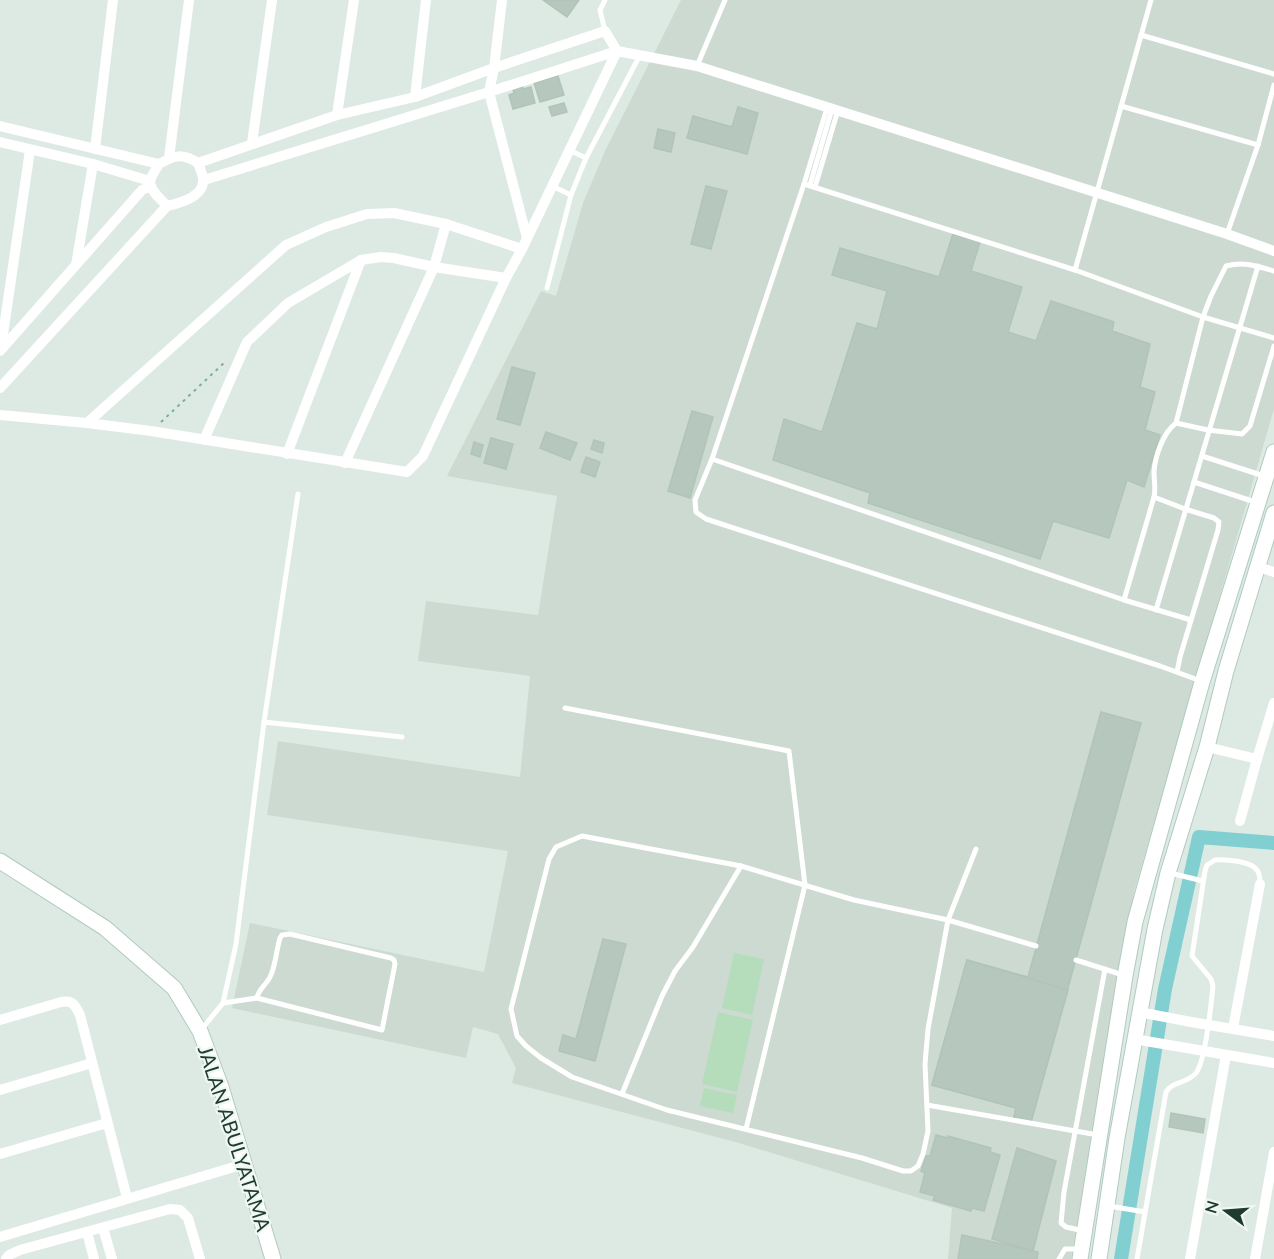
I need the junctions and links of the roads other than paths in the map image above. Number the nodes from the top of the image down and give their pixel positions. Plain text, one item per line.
1 (113, 0) edge
2 (189, 0) edge
3 (272, 0) edge
4 (354, 0) edge
5 (426, 0) edge
6 (502, 0) edge
7 (605, 0) edge
8 (725, 0) edge
9 (1151, 0) edge
10 (605, 31) junction
11 (1142, 35) junction
12 (617, 51) junction
13 (640, 56) junction
14 (697, 66) junction
15 (494, 68) junction
16 (1274, 74) edge
17 (1274, 85) edge
18 (489, 92) junction
19 (415, 97) junction
20 (1121, 106) junction
21 (832, 109) junction
22 (337, 115) junction
23 (0, 126) edge
24 (0, 142) edge
25 (252, 143) junction
26 (1258, 145) junction
27 (95, 149) junction
28 (30, 150) junction
29 (569, 150) junction
30 (586, 158) junction
31 (164, 161) junction
32 (198, 163) junction
33 (93, 164) junction
34 (204, 180) junction
35 (151, 184) junction
36 (810, 185) junction
37 (552, 186) junction
38 (1096, 194) junction
39 (572, 195) junction
40 (167, 206) junction
41 (446, 224) junction
42 (1227, 234) junction
43 (526, 238) junction
44 (522, 249) junction
45 (1274, 251) edge
46 (361, 260) junction
47 (76, 266) junction
48 (1258, 266) junction
49 (434, 267) junction
50 (1075, 270) junction
51 (1274, 271) edge
52 (506, 278) junction
53 (547, 288) dead end
54 (1203, 317) junction
55 (1240, 327) junction
56 (1274, 338) edge
57 (1274, 346) edge
58 (0, 350) edge
59 (0, 388) edge
60 (0, 415) edge
61 (87, 423) junction
62 (1176, 423) junction
63 (1208, 430) junction
64 (204, 440) junction
65 (1274, 452) edge
66 (286, 454) junction
67 (1202, 456) junction
68 (712, 459) junction
69 (345, 463) junction
70 (1266, 477) junction
71 (1194, 482) junction
72 (298, 494) dead end
73 (1154, 497) junction
74 (1258, 503) junction
75 (1185, 509) junction
76 (1274, 513) edge
77 (1258, 567) junction
78 (1274, 572) edge
79 (1124, 600) junction
80 (1156, 610) junction
81 (1191, 620) junction
82 (1177, 672) junction
83 (1202, 682) junction
84 (1274, 704) edge
85 (566, 708) dead end
86 (264, 722) junction
87 (402, 737) dead end
88 (1207, 747) junction
89 (1257, 759) junction
90 (1168, 805) junction
91 (1187, 810) junction
92 (1240, 821) dead end
93 (976, 849) dead end
94 (0, 861) edge
95 (741, 866) junction
96 (1175, 874) junction
97 (1203, 881) junction
98 (1260, 884) joint
99 (805, 885) junction
100 (948, 920) junction
101 (1036, 946) dead end
102 (1076, 960) dead end
103 (1105, 969) junction
104 (1125, 976) junction
105 (257, 998) junction
106 (223, 1003) junction
107 (1146, 1013) junction
108 (0, 1020) edge
109 (1208, 1024) junction
110 (1233, 1028) junction
111 (200, 1031) junction
112 (1274, 1036) edge
113 (1134, 1039) junction
114 (1203, 1051) junction
115 (1226, 1055) junction
116 (92, 1063) junction
117 (1274, 1063) edge
118 (0, 1090) edge
119 (622, 1094) junction
120 (927, 1105) junction
121 (107, 1124) junction
122 (746, 1129) junction
123 (1075, 1132) junction
124 (1100, 1136) junction
125 (1274, 1152) edge
126 (0, 1154) edge
127 (244, 1164) junction
128 (127, 1198) junction
129 (1115, 1207) junction
130 (1145, 1212) junction
131 (103, 1228) junction
132 (1084, 1231) junction
133 (87, 1232) junction
134 (0, 1237) edge
135 (1080, 1254) edge
136 (6, 1259) edge
137 (94, 1259) edge
138 (112, 1259) edge
139 (200, 1259) edge
140 (273, 1259) edge
141 (1059, 1259) edge
142 (1099, 1259) edge
143 (1137, 1259) edge
144 (1190, 1259) edge
145 (1255, 1259) edge

1 - 27 street
2 - 31 street
3 - 25 street
4 - 22 street
5 - 19 street
6 - 15 street
7 - 10 lane
8 - 14 lane
9 - 11 lane
10 - 12 street
10 - 15 street
11 - 16 lane
11 - 20 lane
12 - 13 street
12 - 18 street
12 - 29 street
13 - 14 street
13 - 30 lane
14 - 21 street
15 - 18 street
15 - 19 street
17 - 26 lane
18 - 34 street
18 - 43 street
19 - 22 street
20 - 26 lane
20 - 38 lane
21 - 36 lane
21 - 36 lane
21 - 38 street
22 - 25 street
23 - 27 street
24 - 28 street
25 - 32 street
26 - 42 lane
27 - 31 street
28 - 33 street
28 - 58 street
29 - 30 lane
29 - 37 street
30 - 39 lane
31 - 32 street
31 - 35 street
32 - 34 street
33 - 35 street
33 - 47 street
34 - 40 street
35 - 40 street
35 - 47 street
36 - 50 lane
36 - 68 lane
37 - 39 lane
37 - 43 street
38 - 42 street
38 - 50 lane
39 - 53 lane
40 - 59 street
41 - 44 street
41 - 49 street
41 - 61 street
42 - 45 street
43 - 44 street
44 - 52 street
46 - 49 street
46 - 64 street
46 - 66 street
47 - 58 street
48 - 51 lane
48 - 54 lane
48 - 55 lane
49 - 52 street
49 - 69 street
50 - 54 lane
52 - 69 street
54 - 55 lane
54 - 62 lane
55 - 56 lane
55 - 63 lane
57 - 63 lane
60 - 61 street
61 - 64 street
62 - 63 lane
62 - 73 lane
63 - 67 lane
64 - 66 street
65 - 70 main road
66 - 69 street
67 - 70 lane
67 - 71 lane
68 - 79 lane
68 - 82 lane
70 - 74 main road
71 - 74 lane
71 - 75 lane
72 - 86 lane
73 - 75 lane
73 - 79 lane
74 - 83 main road
75 - 80 lane
75 - 81 lane
76 - 77 main road
77 - 78 street
77 - 88 main road
79 - 80 lane
80 - 81 lane
81 - 82 lane
82 - 83 lane
83 - 90 main road
84 - 89 street
85 - 99 lane
86 - 87 lane
86 - 106 lane
88 - 89 street
88 - 91 main road
89 - 92 street
90 - 91 main road
90 - 104 main road
91 - 96 main road
93 - 100 lane
94 - 111 main road, JALAN ABULYATAMA
95 - 99 lane
95 - 119 lane
95 - 119 lane
96 - 97 lane
96 - 107 main road
97 - 98 lane
97 - 109 lane
98 - 110 street
99 - 100 lane
99 - 122 lane
100 - 101 lane
100 - 120 lane
102 - 103 lane
103 - 104 lane
103 - 123 lane
104 - 124 main road
105 - 105 lane
105 - 106 lane
106 - 111 lane
107 - 109 street
107 - 113 main road
108 - 116 street
109 - 110 street
109 - 114 lane
110 - 112 street
111 - 127 main road, JALAN ABULYATAMA
113 - 114 street
113 - 129 main road
114 - 115 street
114 - 130 lane
115 - 117 street
115 - 144 street
116 - 118 street
116 - 121 street
119 - 122 lane
120 - 122 lane
120 - 123 lane
121 - 126 street
121 - 128 street
123 - 124 lane
123 - 132 lane
124 - 132 main road
125 - 145 street
127 - 128 street
127 - 140 main road, JALAN ABULYATAMA
128 - 134 street
129 - 130 lane
129 - 142 main road
130 - 143 lane
131 - 133 street
131 - 138 street
131 - 139 street
132 - 135 main road
133 - 136 street
133 - 137 street
135 - 141 lane

